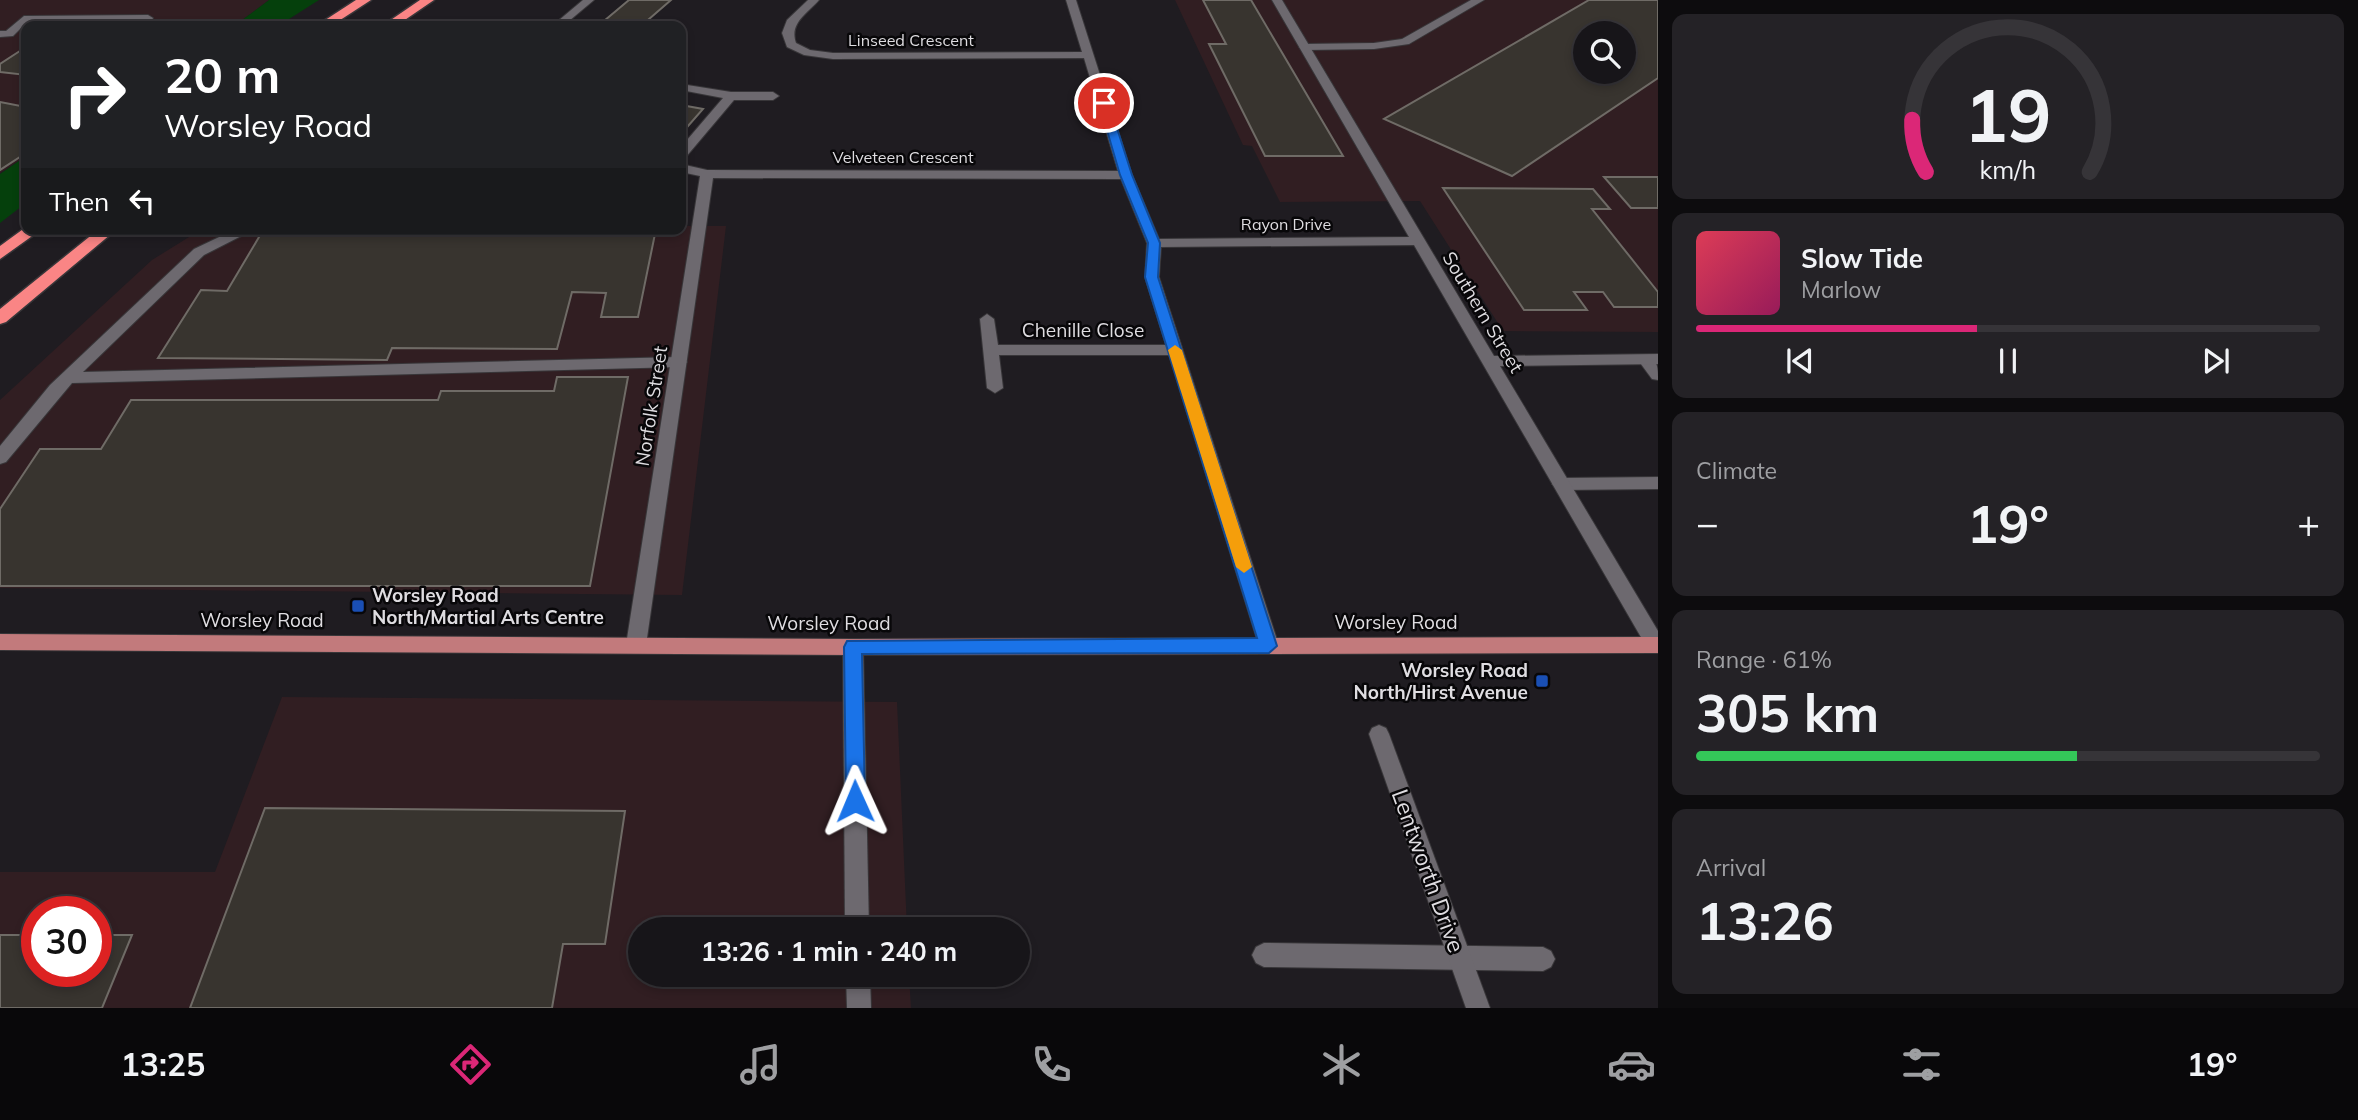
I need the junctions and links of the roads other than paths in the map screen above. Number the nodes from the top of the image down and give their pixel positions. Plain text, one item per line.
1 (363, 0) edge
2 (428, 0) edge
3 (589, 0) edge
4 (814, 0) edge
5 (1071, 0) edge
6 (1277, 0) edge
7 (1479, 0) edge
8 (148, 18) dead end
9 (22, 21) edge
10 (329, 21) edge
11 (396, 21) edge
12 (564, 21) edge
13 (21, 22) edge
14 (0, 34) edge
15 (1305, 47) junction
16 (1089, 55) junction
17 (686, 88) edge
18 (731, 96) junction
19 (773, 96) dead end
20 (686, 149) edge
21 (686, 169) edge
22 (707, 174) junction
23 (1126, 175) junction
24 (26, 235) edge
25 (102, 235) edge
26 (235, 235) edge
27 (1418, 241) junction
28 (1154, 243) junction
29 (0, 254) edge
30 (0, 318) edge
31 (987, 319) dead end
32 (990, 350) junction
33 (1175, 350) junction
34 (1652, 360) edge
35 (1490, 361) junction
36 (679, 362) junction
37 (1658, 375) edge
38 (67, 378) junction
39 (995, 388) dead end
40 (0, 458) edge
41 (1658, 483) edge
42 (1561, 484) junction
43 (0, 642) edge
44 (636, 645) junction
45 (1657, 645) edge
46 (1269, 646) junction
47 (853, 647) junction
48 (1378, 734) dead end
49 (858, 917) edge
50 (1264, 955) dead end
51 (1459, 956) junction
52 (1543, 959) dead end
53 (858, 987) edge
54 (859, 1008) edge
55 (1478, 1008) edge

1 - 10 highway
2 - 11 highway
3 - 12 street
4 - 16 street, Linseed Crescent
5 - 16 street
6 - 15 street, Southern Street
7 - 15 street
8 - 9 street
13 - 14 street
15 - 27 street, Southern Street
16 - 23 street
17 - 18 street
18 - 19 street
18 - 20 street
21 - 22 street, Velveteen Crescent
22 - 23 street, Velveteen Crescent
22 - 36 street, Norfolk Street
23 - 28 street
24 - 29 highway
25 - 30 highway
26 - 38 street
27 - 28 street, Rayon Drive
27 - 35 street, Southern Street
28 - 33 street
31 - 32 street
32 - 33 street, Chenille Close
32 - 39 street
33 - 46 street
34 - 35 street
34 - 37 street
35 - 42 street, Southern Street
36 - 38 street
36 - 44 street, Norfolk Street
38 - 40 street
41 - 42 street
42 - 45 street, Southern Street
43 - 44 main road, Worsley Road
44 - 47 main road, Worsley Road
45 - 46 main road, Worsley Road
46 - 47 main road, Worsley Road
47 - 49 street
48 - 51 street, Lentworth Drive
50 - 51 street
51 - 52 street
51 - 55 street, Lentworth Drive
53 - 54 street

